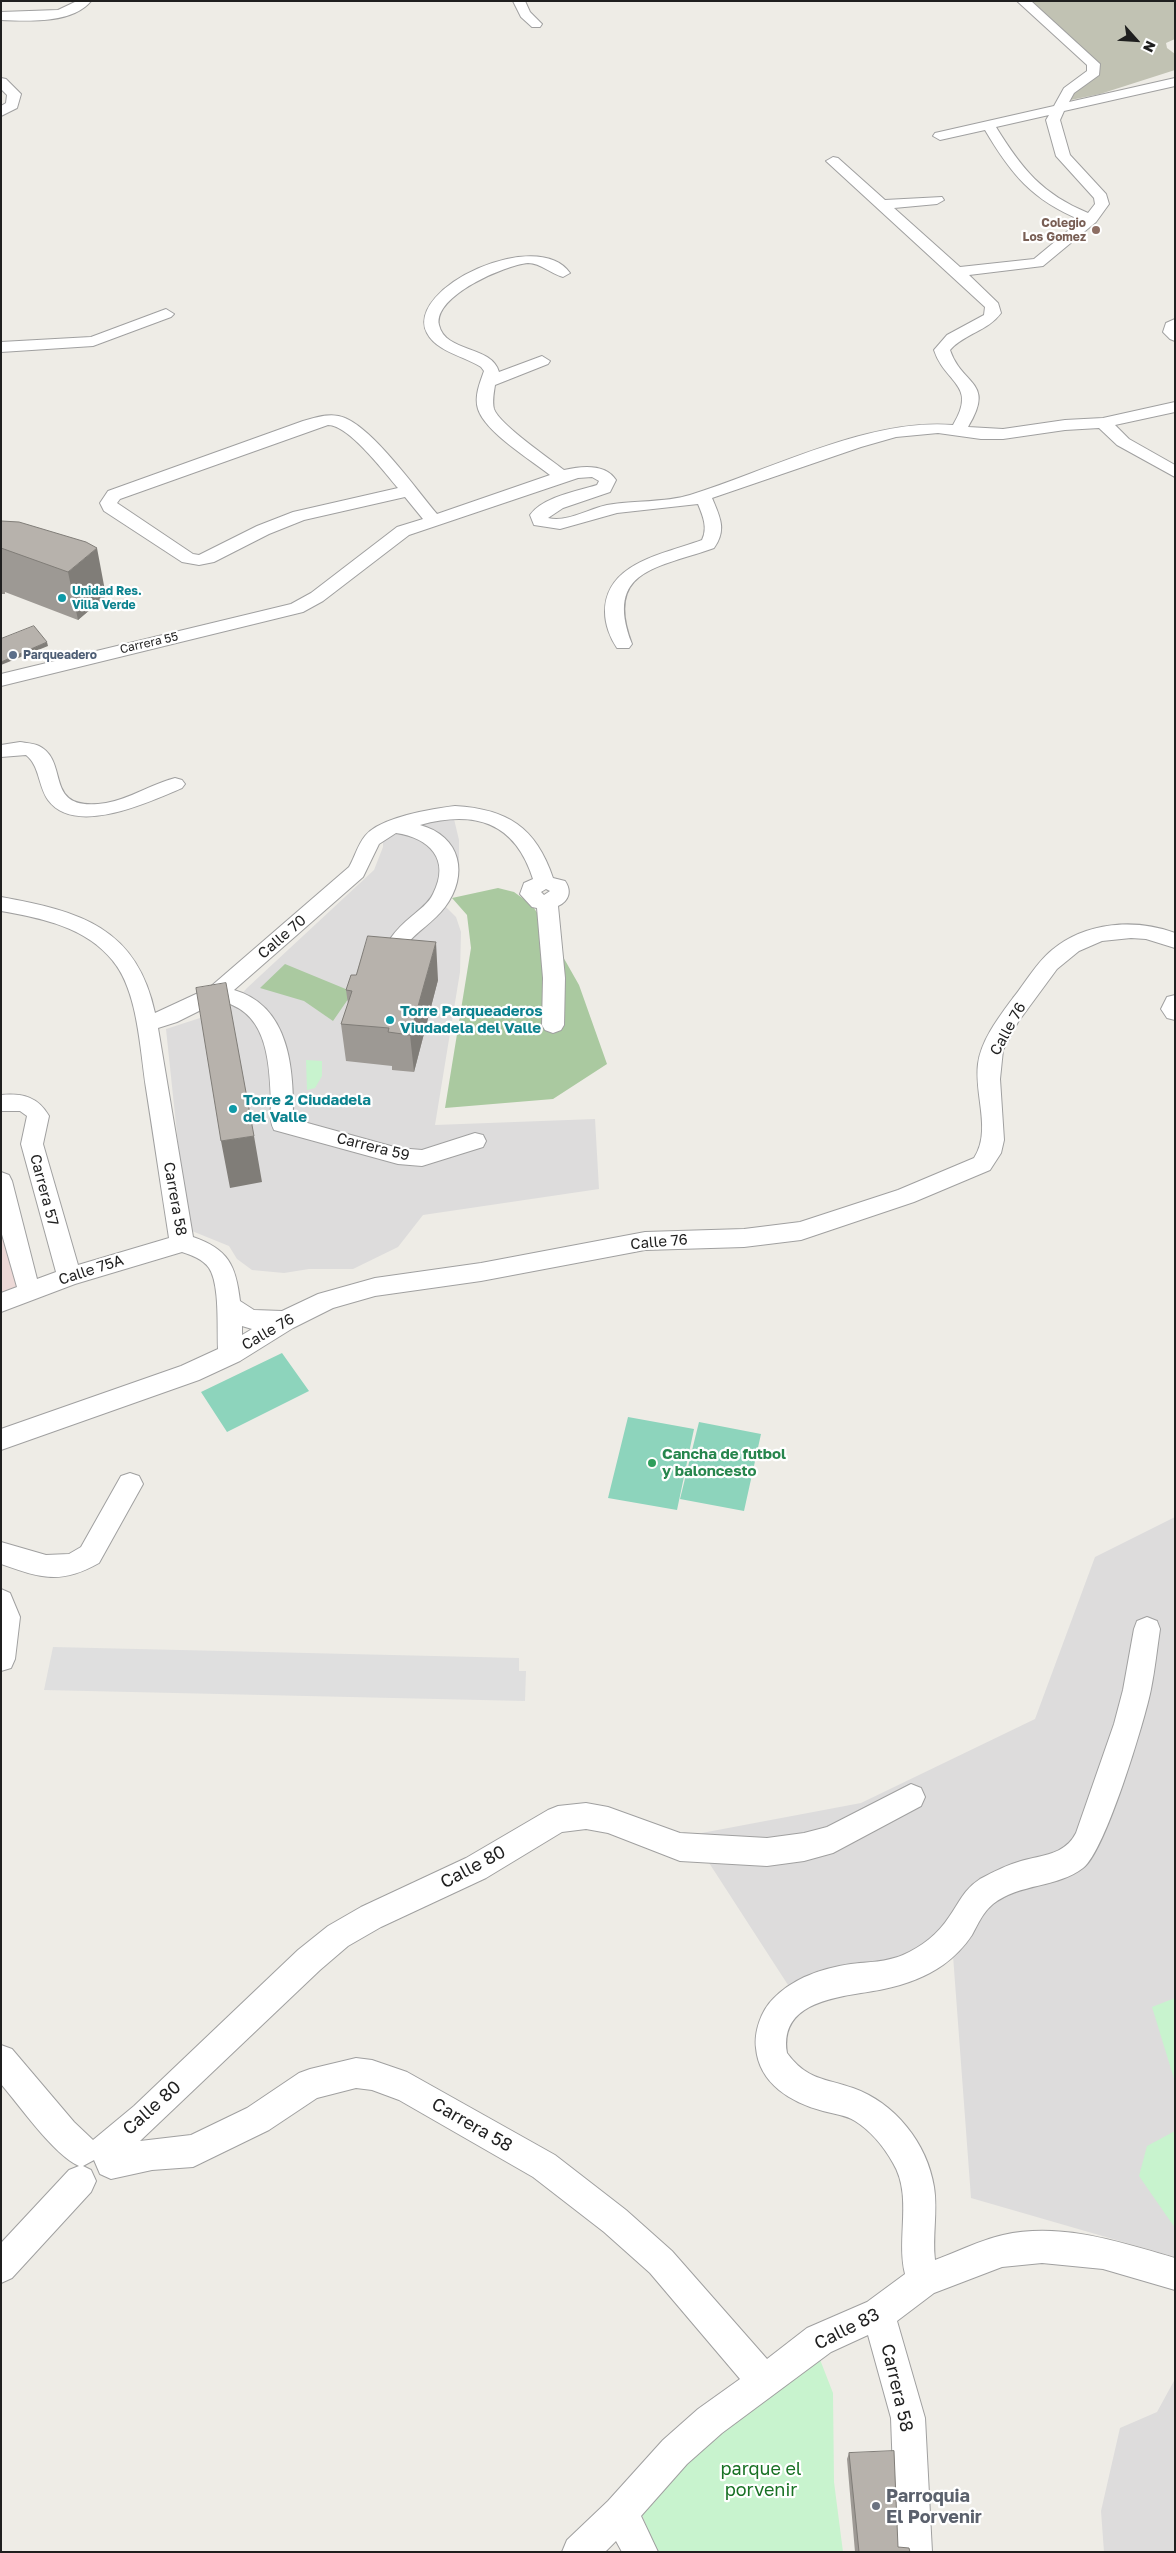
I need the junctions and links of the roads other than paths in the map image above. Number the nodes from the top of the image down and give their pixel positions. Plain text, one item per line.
1 (47, 1) edge
2 (519, 1) edge
3 (1023, 1) edge
4 (82, 5) edge
5 (1, 16) edge
6 (37, 16) junction
7 (536, 24) dead end
8 (1, 82) edge
9 (1175, 82) edge
10 (1060, 110) junction
11 (1, 112) edge
12 (989, 126) junction
13 (940, 136) dead end
14 (833, 161) dead end
15 (937, 200) dead end
16 (881, 205) junction
17 (1091, 219) junction
18 (957, 272) junction
19 (563, 273) dead end
20 (166, 314) dead end
21 (1175, 324) edge
22 (1175, 336) edge
23 (1, 347) edge
24 (542, 361) dead end
25 (487, 383) junction
26 (1175, 407) edge
27 (1103, 423) junction
28 (958, 430) junction
29 (1175, 472) edge
30 (562, 476) junction
31 (409, 491) junction
32 (704, 496) junction
33 (432, 520) junction
34 (623, 644) dead end
35 (1, 680) edge
36 (1, 751) edge
37 (175, 784) dead end
38 (396, 827) junction
39 (1, 904) edge
40 (1175, 941) edge
41 (388, 965) edge
42 (217, 993) junction
43 (146, 1023) junction
44 (553, 1025) dead end
45 (1, 1103) edge
46 (475, 1141) dead end
47 (1, 1181) edge
48 (191, 1246) junction
49 (69, 1277) junction
50 (30, 1291) junction
51 (226, 1298) junction
52 (1, 1303) edge
53 (284, 1321) junction
54 (231, 1354) junction
55 (1, 1440) edge
56 (130, 1484) dead end
57 (1, 1553) edge
58 (1, 1601) edge
59 (1147, 1629) dead end
60 (1, 1659) edge
61 (911, 1797) dead end
62 (1, 2060) edge
63 (94, 2161) junction
64 (1, 2267) edge
65 (1175, 2274) edge
66 (923, 2281) junction
67 (879, 2314) junction
68 (766, 2382) junction
69 (620, 2513) junction
70 (579, 2552) edge
71 (641, 2552) edge
72 (914, 2552) edge

1 - 6 street
2 - 7 street
3 - 10 street
4 - 6 street
5 - 6 street
8 - 11 street
9 - 10 street
10 - 12 street
10 - 17 street
12 - 13 street
12 - 17 street
14 - 16 street
15 - 16 street
16 - 18 street
17 - 18 street
18 - 28 street
19 - 25 street
20 - 23 street
21 - 22 street
24 - 25 street
25 - 30 street
26 - 27 street
27 - 28 street
27 - 29 street
28 - 32 street
30 - 32 street, Carrera 55
30 - 33 street, Carrera 55
31 - 31 street
31 - 33 street
32 - 34 street
33 - 35 street, Carrera 55
36 - 37 street
38 - 41 street
38 - 42 street, Calle 70
38 - 44 street, Calle 70
39 - 43 street, Carrera 58
40 - 53 street, Calle 76
42 - 43 street, Calle 70
42 - 46 street, Carrera 59
43 - 48 street, Carrera 58
45 - 49 street, Carrera 57
47 - 50 street
48 - 49 street, Calle 75A
48 - 51 street, Carrera 58
49 - 50 street, Calle 75A
50 - 52 street, Calle 75A
51 - 53 street
51 - 54 street, Carrera 58
53 - 54 street, Calle 76
54 - 55 street, Calle 76
56 - 57 street
58 - 60 street
59 - 66 street
61 - 63 street, Calle 80
62 - 63 street
63 - 64 street, Calle 80
63 - 68 street, Carrera 58
65 - 66 street, Calle 83
66 - 67 street, Calle 83
67 - 68 street, Calle 83
67 - 72 street, Carrera 58
68 - 69 street, Calle 83
69 - 70 street, Calle 83
69 - 71 street

